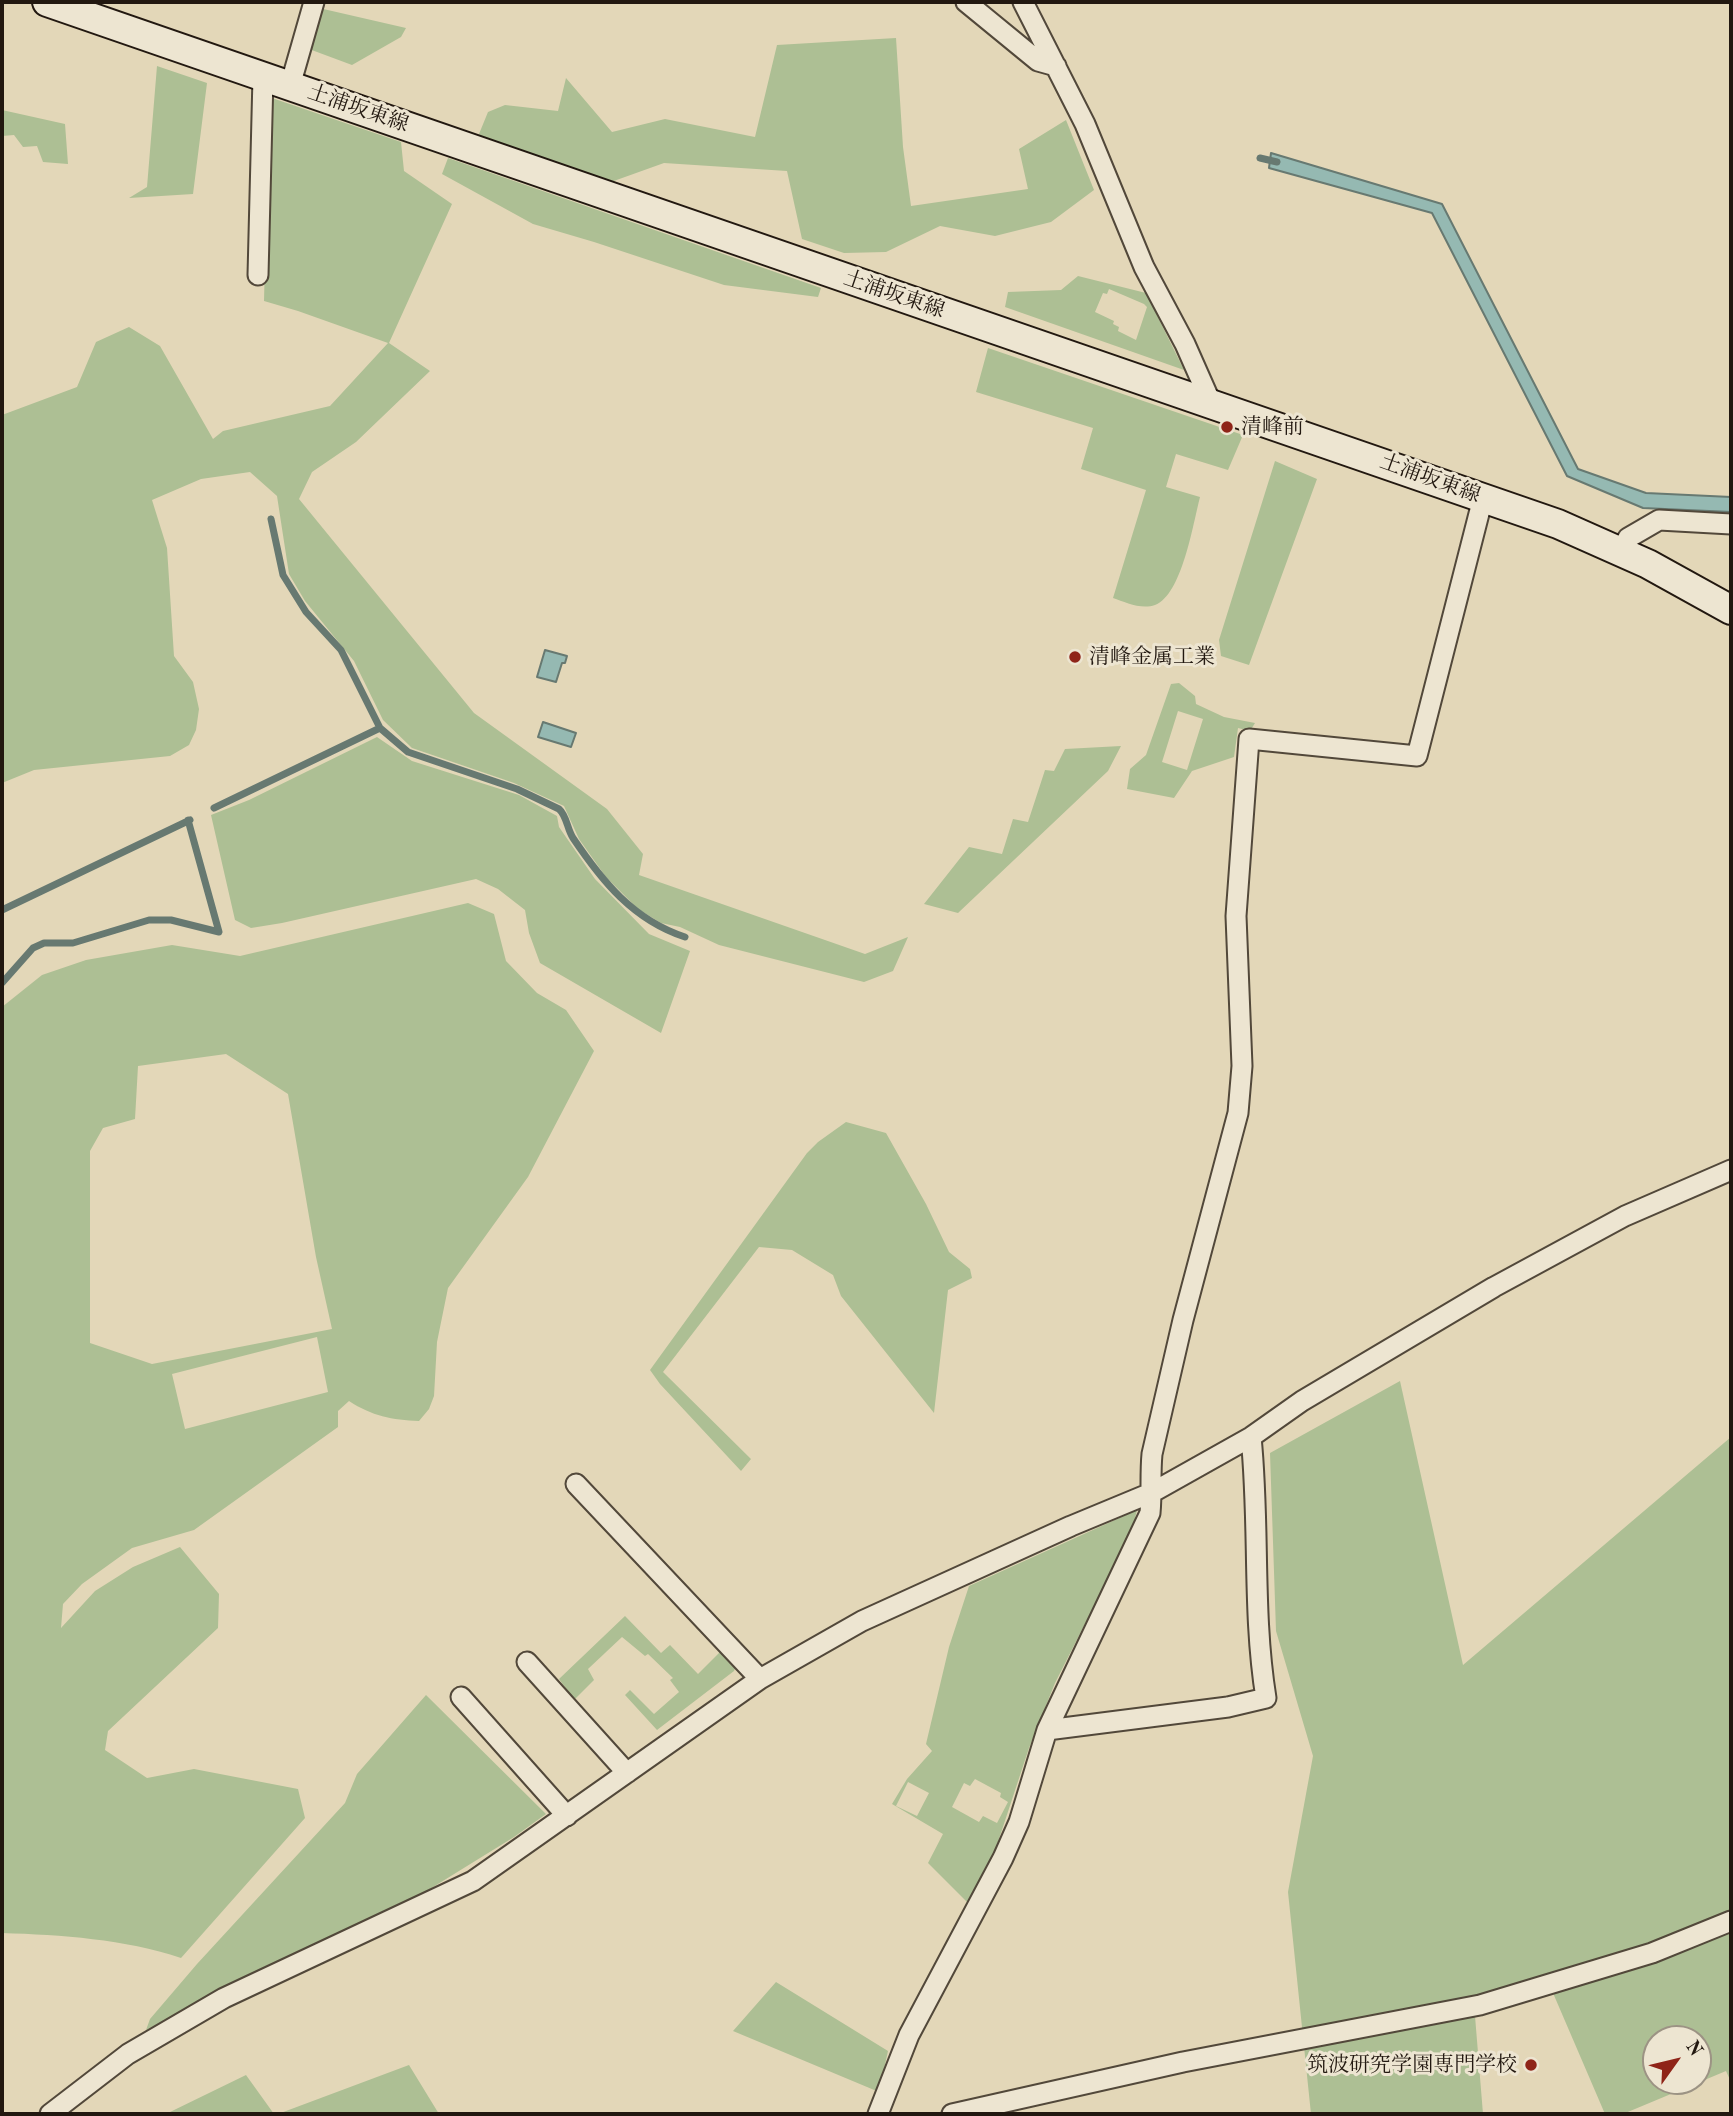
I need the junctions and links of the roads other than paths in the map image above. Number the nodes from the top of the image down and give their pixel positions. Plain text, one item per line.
1 (47, 2) edge
2 (314, 2) edge
3 (965, 2) edge
4 (1023, 2) edge
5 (1056, 66) junction
6 (263, 77) junction
7 (290, 86) junction
8 (258, 275) dead end
9 (1212, 405) junction
10 (1483, 498) junction
11 (1731, 524) edge
12 (1621, 551) junction
13 (1731, 610) edge
14 (1731, 1170) edge
15 (1251, 1437) junction
16 (576, 1484) dead end
17 (1153, 1492) junction
18 (527, 1662) dead end
19 (760, 1679) junction
20 (461, 1697) dead end
21 (1047, 1730) junction
22 (627, 1773) junction
23 (567, 1816) junction
24 (1731, 1921) edge
25 (50, 2114) edge
26 (878, 2114) edge
27 (952, 2114) edge

1 - 6 main road, 土浦坂東線
2 - 7 street
3 - 5 street
4 - 5 street
5 - 9 street
6 - 7 main road, 土浦坂東線
6 - 8 street
7 - 9 main road, 土浦坂東線
9 - 10 main road, 土浦坂東線
10 - 12 main road, 土浦坂東線
10 - 17 street
11 - 12 street
12 - 13 main road, 土浦坂東線
14 - 15 street
15 - 17 street
15 - 21 street
16 - 19 street
17 - 19 street
17 - 21 street
18 - 22 street
19 - 22 street
20 - 23 street
21 - 26 street
22 - 23 street
23 - 25 street
24 - 27 street

